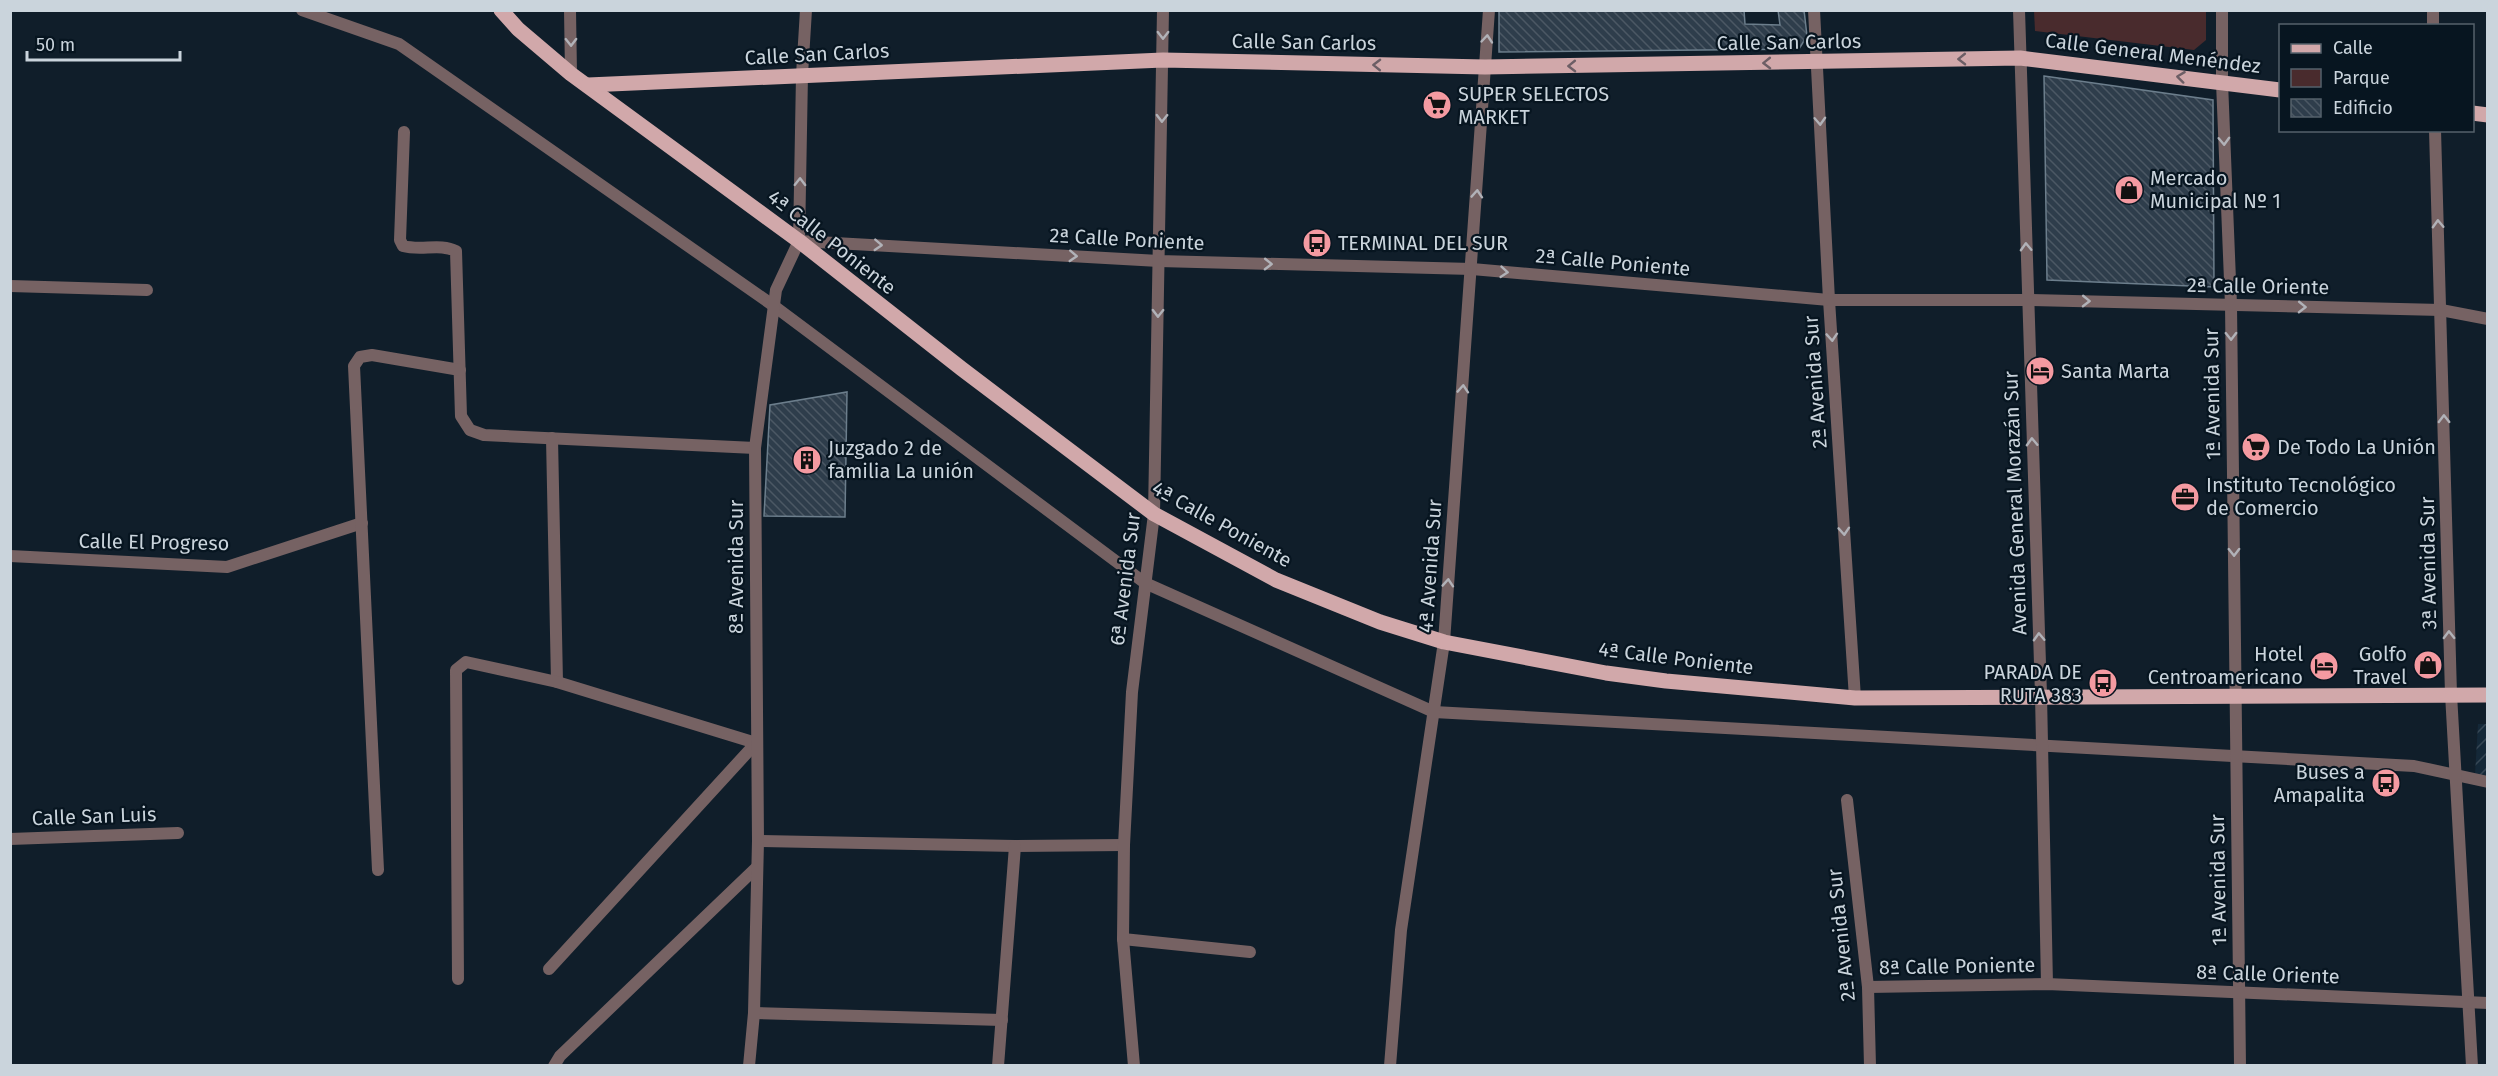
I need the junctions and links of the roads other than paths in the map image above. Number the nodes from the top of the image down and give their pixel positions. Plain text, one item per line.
1 (302, 10) edge
2 (501, 10) edge
3 (570, 10) edge
4 (806, 10) edge
5 (1163, 10) edge
6 (1490, 10) edge
7 (1814, 10) edge
8 (2019, 10) edge
9 (2222, 10) edge
10 (2020, 58) junction
11 (1163, 60) junction
12 (1817, 63) junction
13 (1485, 67) junction
14 (571, 74) junction
15 (802, 75) junction
16 (2222, 82) junction
17 (588, 85) junction
18 (2279, 90) edge
19 (404, 132) dead end
20 (2435, 132) edge
21 (799, 241) junction
22 (1159, 261) junction
23 (1472, 269) junction
24 (10, 286) edge
25 (147, 290) dead end
26 (1829, 300) junction
27 (2028, 300) junction
28 (2231, 305) junction
29 (774, 306) junction
30 (2441, 310) junction
31 (2487, 319) edge
32 (460, 370) junction
33 (552, 438) junction
34 (754, 448) junction
35 (1154, 514) junction
36 (362, 523) junction
37 (10, 556) edge
38 (1145, 583) junction
39 (1444, 642) junction
40 (557, 682) junction
41 (2236, 694) junction
42 (2451, 694) junction
43 (2041, 695) junction
44 (2487, 695) edge
45 (1855, 698) junction
46 (1434, 712) junction
47 (756, 743) junction
48 (2042, 747) junction
49 (2236, 757) junction
50 (2457, 776) junction
51 (2487, 782) edge
52 (1847, 800) dead end
53 (178, 833) dead end
54 (10, 839) edge
55 (758, 841) junction
56 (1124, 845) junction
57 (1015, 846) junction
58 (756, 868) junction
59 (378, 870) dead end
60 (1123, 939) junction
61 (1250, 952) dead end
62 (549, 969) dead end
63 (458, 979) dead end
64 (2047, 984) junction
65 (1868, 987) junction
66 (2239, 992) junction
67 (2468, 1002) junction
68 (2487, 1003) edge
69 (754, 1013) junction
70 (1002, 1020) junction
71 (554, 1065) edge
72 (749, 1065) edge
73 (998, 1065) edge
74 (1134, 1065) edge
75 (1390, 1065) edge
76 (1870, 1065) edge
77 (2240, 1065) edge
78 (2472, 1065) edge

1 - 29 street
2 - 14 main road, 4ª Calle Poniente
3 -> 14 street
4 - 15 street, 8ª Avenida Sur
5 -> 11 street, 6ª Avenida Sur
13 -> 6 street, 4ª Avenida Sur
7 - 12 street, 2ª Avenida Sur
8 - 10 street, Avenida General Morazán Sur
9 - 16 street, 1ª Avenida Sur
10 -> 12 main road, Calle San Carlos
16 -> 10 main road, Calle General Menéndez
27 -> 10 street, Avenida General Morazán Sur
13 -> 11 main road, Calle San Carlos
11 - 15 main road, Calle San Carlos
11 -> 22 street, 6ª Avenida Sur
12 -> 13 main road, Calle San Carlos
12 -> 26 street, 2ª Avenida Sur
23 -> 13 street, 4ª Avenida Sur
14 - 17 main road, 4ª Calle Poniente
15 - 17 main road, Calle San Carlos
21 -> 15 street, 8ª Avenida Sur
16 - 18 main road, Calle General Menéndez
16 -> 28 street, 1ª Avenida Sur
17 - 21 main road, 4ª Calle Poniente
19 - 32 street
30 -> 20 street, 3ª Avenida Sur
21 -> 22 street, 2ª Calle Poniente
21 - 29 street, 8ª Avenida Sur
21 - 35 main road, 4ª Calle Poniente
22 -> 23 street, 2ª Calle Poniente
22 -> 35 street, 6ª Avenida Sur
23 -> 26 street, 2ª Calle Poniente
39 -> 23 street, 4ª Avenida Sur
24 - 25 street
26 - 27 street, 2ª Calle Poniente
26 -> 45 street, 2ª Avenida Sur
27 -> 28 street, 2ª Calle Oriente
43 -> 27 street, Avenida General Morazán Sur
28 -> 30 street, 2ª Calle Oriente
28 -> 41 street, 1ª Avenida Sur
29 - 34 street, 8ª Avenida Sur
29 - 38 street
30 - 31 street, 2ª Calle Oriente
42 -> 30 street, 3ª Avenida Sur
32 - 33 street
32 - 36 street
33 - 34 street
33 - 40 street
34 - 47 street, 8ª Avenida Sur
35 - 38 street, 6ª Avenida Sur
35 - 39 main road, 4ª Calle Poniente
36 - 37 street, Calle El Progreso
36 - 59 street
38 - 46 street
38 - 56 street, 6ª Avenida Sur
39 - 45 main road, 4ª Calle Poniente
39 - 46 street, 4ª Avenida Sur
40 - 47 street
40 - 63 street
41 - 42 main road, 4ª Calle Poniente
41 - 43 main road, 4ª Calle Poniente
41 - 49 street, 1ª Avenida Sur
42 - 44 main road, 4ª Calle Poniente
42 - 50 street, 3ª Avenida Sur
43 - 45 main road, 4ª Calle Poniente
43 - 48 street, Avenida General Morazán Sur
46 - 48 street
46 - 75 street, 4ª Avenida Sur
47 - 55 street, 8ª Avenida Sur
47 - 62 street
48 - 49 street
48 - 64 street, Avenida General Morazán Sur
49 - 50 street
49 - 66 street, 1ª Avenida Sur
50 - 51 street
50 - 67 street, 3ª Avenida Sur
52 - 65 street, 2ª Avenida Sur
53 - 54 street, Calle San Luis
55 - 57 street
55 - 58 street, 8ª Avenida Sur
56 - 57 street
56 - 60 street, 6ª Avenida Sur
57 - 70 street
58 - 69 street, 8ª Avenida Sur
58 - 71 street
60 - 61 street
60 - 74 street, 6ª Avenida Sur
64 - 65 street, 8ª Calle Poniente
64 - 66 street, 8ª Calle Oriente
65 - 76 street, 2ª Avenida Sur
66 - 67 street, 8ª Calle Oriente
66 - 77 street, 1ª Avenida Sur
67 - 68 street, 8ª Calle Oriente
67 - 78 street, 3ª Avenida Sur
69 - 70 street
69 - 72 street, 8ª Avenida Sur
70 - 73 street

